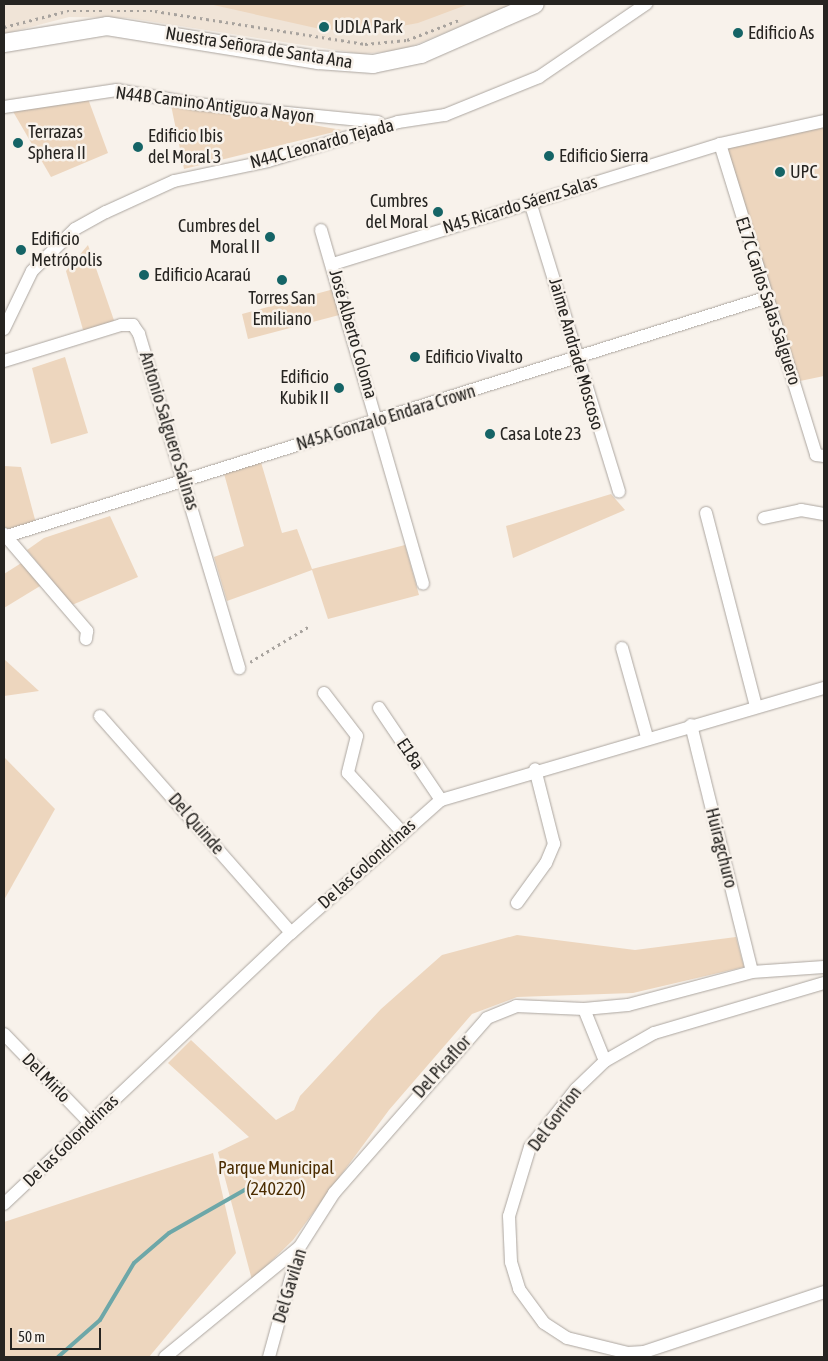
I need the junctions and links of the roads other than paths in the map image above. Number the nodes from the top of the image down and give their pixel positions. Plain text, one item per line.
1 (535, 4) edge
2 (646, 4) edge
3 (4, 43) edge
4 (4, 107) edge
5 (824, 121) edge
6 (398, 122) junction
7 (720, 144) junction
8 (530, 202) junction
9 (321, 230) dead end
10 (333, 264) junction
11 (765, 298) junction
12 (4, 329) edge
13 (575, 359) junction
14 (4, 360) edge
15 (378, 421) junction
16 (821, 456) edge
17 (185, 481) junction
18 (619, 492) dead end
19 (706, 513) dead end
20 (824, 514) edge
21 (764, 518) dead end
22 (5, 535) edge
23 (423, 584) dead end
24 (86, 639) dead end
25 (622, 648) dead end
26 (239, 668) road end
27 (824, 688) edge
28 (324, 692) dead end
29 (756, 707) junction
30 (379, 708) dead end
31 (100, 716) dead end
32 (690, 725) junction
33 (647, 737) junction
34 (535, 769) junction
35 (441, 800) junction
36 (402, 832) junction
37 (517, 903) dead end
38 (291, 933) junction
39 (824, 966) edge
40 (752, 972) junction
41 (824, 984) edge
42 (584, 1009) junction
43 (4, 1034) edge
44 (605, 1061) junction
45 (89, 1122) junction
46 (334, 1193) joint
47 (4, 1204) edge
48 (299, 1248) junction
49 (824, 1292) edge
50 (165, 1357) edge
51 (269, 1357) edge

1 - 3 street, Nuestra Señora de Santa Ana
2 - 6 street, N44C Leonardo Tejada
4 - 6 street, N44B Camino Antiguo a Nayon
5 - 7 street, N45 Ricardo Sáenz Salas
6 - 12 street, N44C Leonardo Tejada
7 - 8 street, N45 Ricardo Sáenz Salas
7 - 11 street, E17C Carlos Salas Salguero
8 - 10 street, N45 Ricardo Sáenz Salas
8 - 13 street, Jaime Andrade Moscoso
9 - 10 street, José Alberto Coloma
10 - 15 street, José Alberto Coloma
11 - 13 street, N45A Gonzalo Endara Crown
11 - 16 street, E17C Carlos Salas Salguero
13 - 15 street, N45A Gonzalo Endara Crown
13 - 18 street, Jaime Andrade Moscoso
14 - 17 street, Antonio Salguero Salinas
15 - 17 street, N45A Gonzalo Endara Crown
15 - 23 street, José Alberto Coloma
17 - 22 street, N45A Gonzalo Endara Crown
17 - 26 street, Antonio Salguero Salinas
19 - 29 street
20 - 21 street
22 - 24 street
25 - 33 street
27 - 29 street, De las Golondrinas
28 - 36 street
29 - 32 street, De las Golondrinas
30 - 35 street, E18a
31 - 38 street, Del Quinde
32 - 33 street, De las Golondrinas
32 - 40 street, Huiragchuro
33 - 34 street, De las Golondrinas
34 - 35 street, De las Golondrinas
34 - 37 street
35 - 36 street, De las Golondrinas
36 - 38 street, De las Golondrinas
38 - 45 street, De las Golondrinas
39 - 40 street, Del Picaflor
40 - 42 street, Del Picaflor
41 - 44 street, Del Gorrion
42 - 44 street
42 - 46 street, Del Picaflor
43 - 45 street, Del Mirlo
44 - 49 street, Del Gorrion
45 - 47 street, De las Golondrinas
46 - 48 street, Del Gavilan
48 - 50 street
48 - 51 street, Del Gavilan

